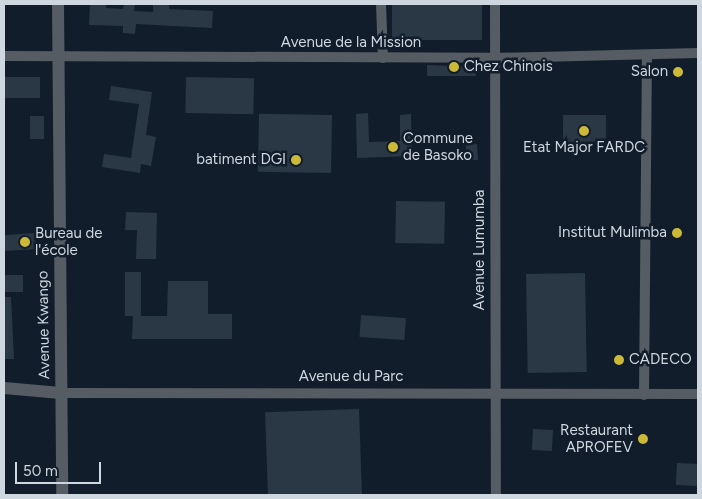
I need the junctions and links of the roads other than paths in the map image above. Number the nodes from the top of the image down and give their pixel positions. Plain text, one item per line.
1 (58, 4) edge
2 (381, 4) edge
3 (494, 4) edge
4 (698, 53) edge
5 (647, 55) junction
6 (4, 56) edge
7 (58, 58) junction
8 (383, 58) junction
9 (493, 58) junction
10 (4, 388) edge
11 (61, 393) junction
12 (495, 393) junction
13 (698, 394) edge
14 (644, 395) junction
15 (62, 495) edge
16 (496, 495) edge

1 - 7 street, Avenue Kwango
2 - 8 street
3 - 9 street, Avenue Lumumba
4 - 5 street, Avenue de la Mission
5 - 9 street, Avenue de la Mission
5 - 14 street
6 - 7 street, Avenue de la Mission
7 - 8 street, Avenue de la Mission
7 - 11 street, Avenue Kwango
8 - 9 street, Avenue de la Mission
9 - 12 street, Avenue Lumumba
10 - 11 street, Avenue du Parc
11 - 12 street, Avenue du Parc
11 - 15 street, Avenue Kwango
12 - 14 street, Avenue du Parc
12 - 16 street, Avenue Lumumba
13 - 14 street, Avenue du Parc

